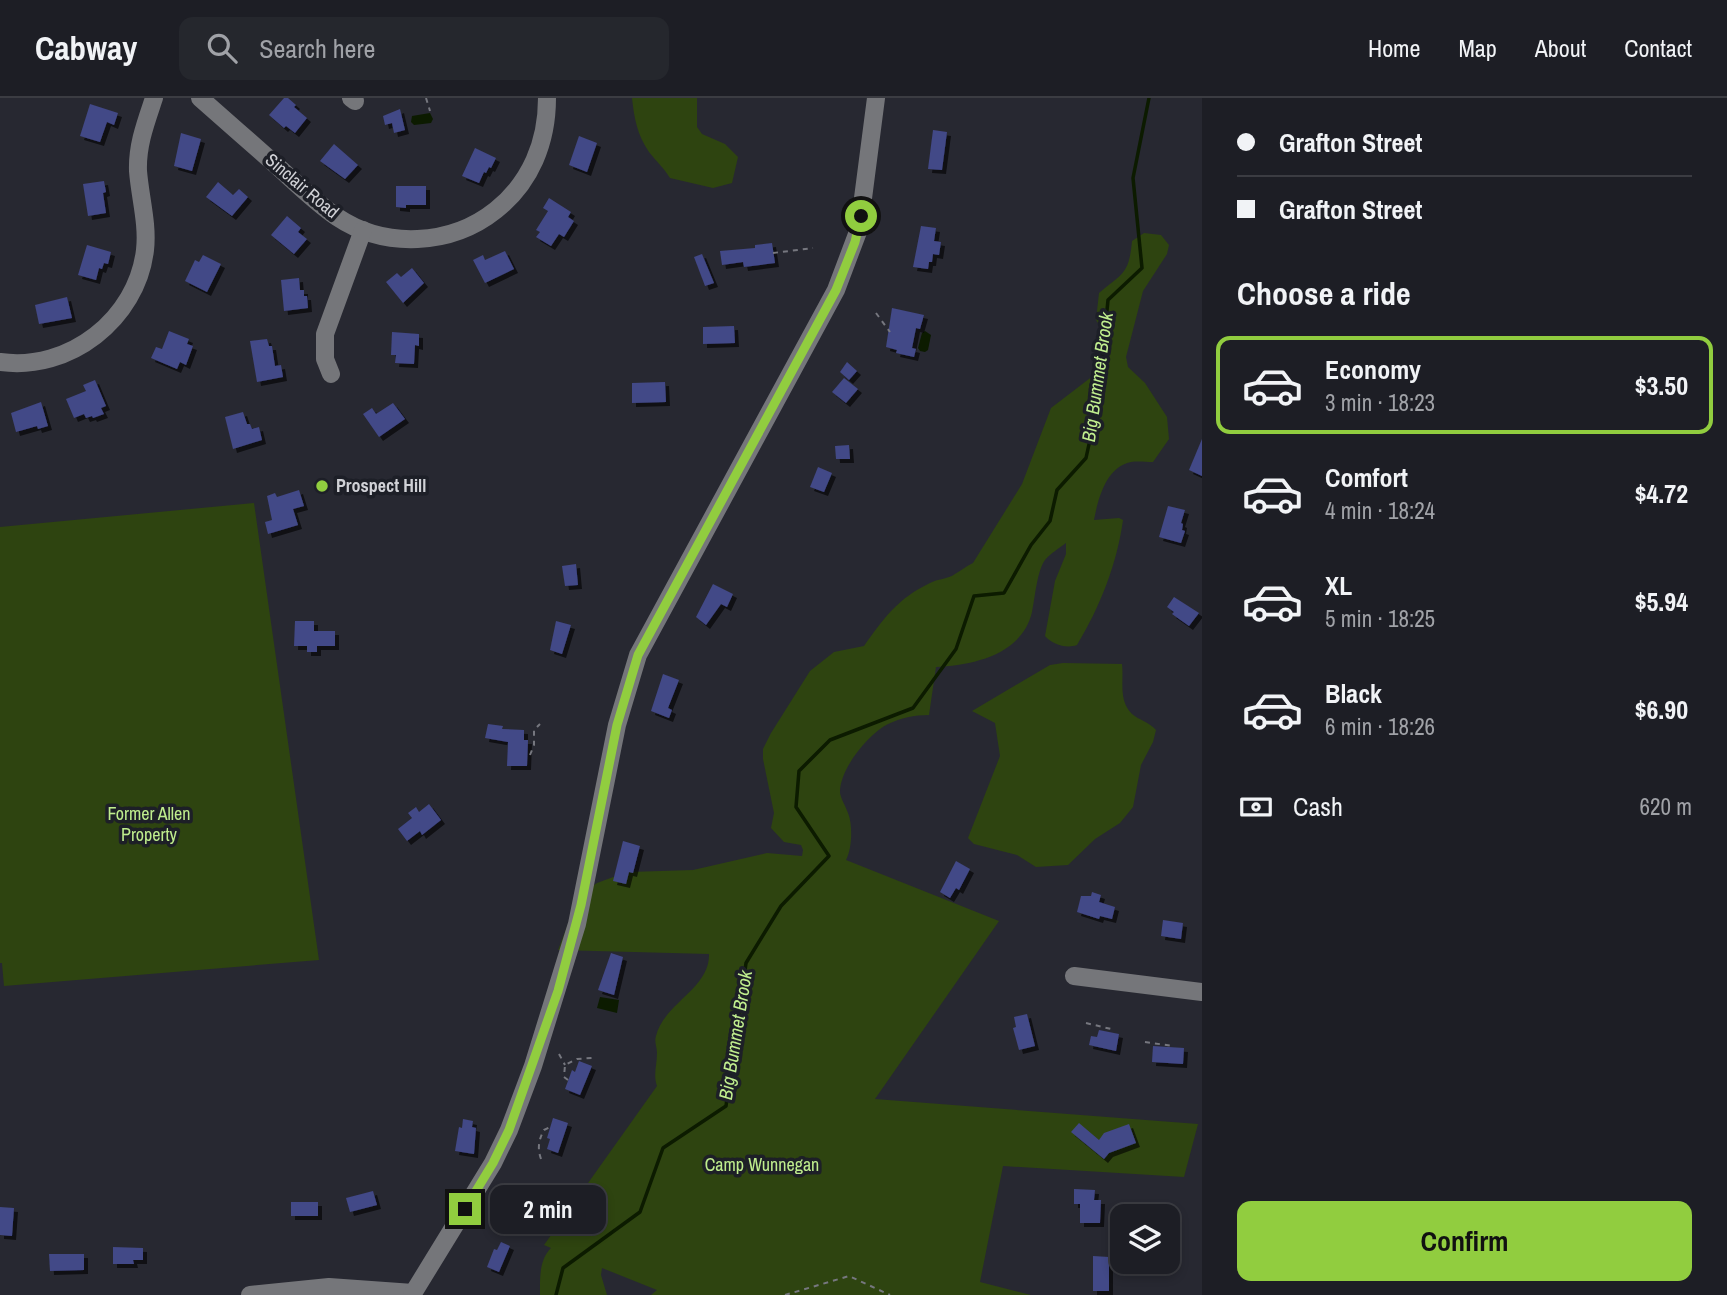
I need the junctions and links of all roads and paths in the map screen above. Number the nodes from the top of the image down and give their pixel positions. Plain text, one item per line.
1 (154, 98) edge
2 (200, 98) edge
3 (426, 98) edge
4 (547, 98) edge
5 (876, 98) edge
6 (430, 111) dead end
7 (363, 230) junction
8 (813, 248) dead end
9 (774, 253) dead end
10 (876, 313) dead end
11 (890, 332) dead end
12 (0, 362) edge
13 (331, 374) dead end
14 (540, 724) dead end
15 (530, 755) dead end
16 (1074, 976) dead end
17 (1202, 992) edge
18 (1086, 1023) dead end
19 (1111, 1031) dead end
20 (1145, 1042) dead end
21 (1173, 1046) dead end
22 (559, 1054) dead end
23 (592, 1058) dead end
24 (565, 1065) junction
25 (568, 1080) dead end
26 (550, 1127) dead end
27 (541, 1159) dead end
28 (363, 1292) edge
29 (412, 1294) edge
30 (250, 1295) edge
31 (785, 1295) edge
32 (890, 1295) edge

1 - 12 street
2 - 7 street, Sinclair Road
3 - 6 path
4 - 7 street, Sinclair Road
5 - 29 street
7 - 13 street
8 - 9 path
10 - 11 path
14 - 15 path
16 - 17 street
18 - 19 path
20 - 21 path
22 - 24 path
23 - 24 path
24 - 25 path
26 - 27 path
28 - 29 street
28 - 30 street
31 - 32 path

